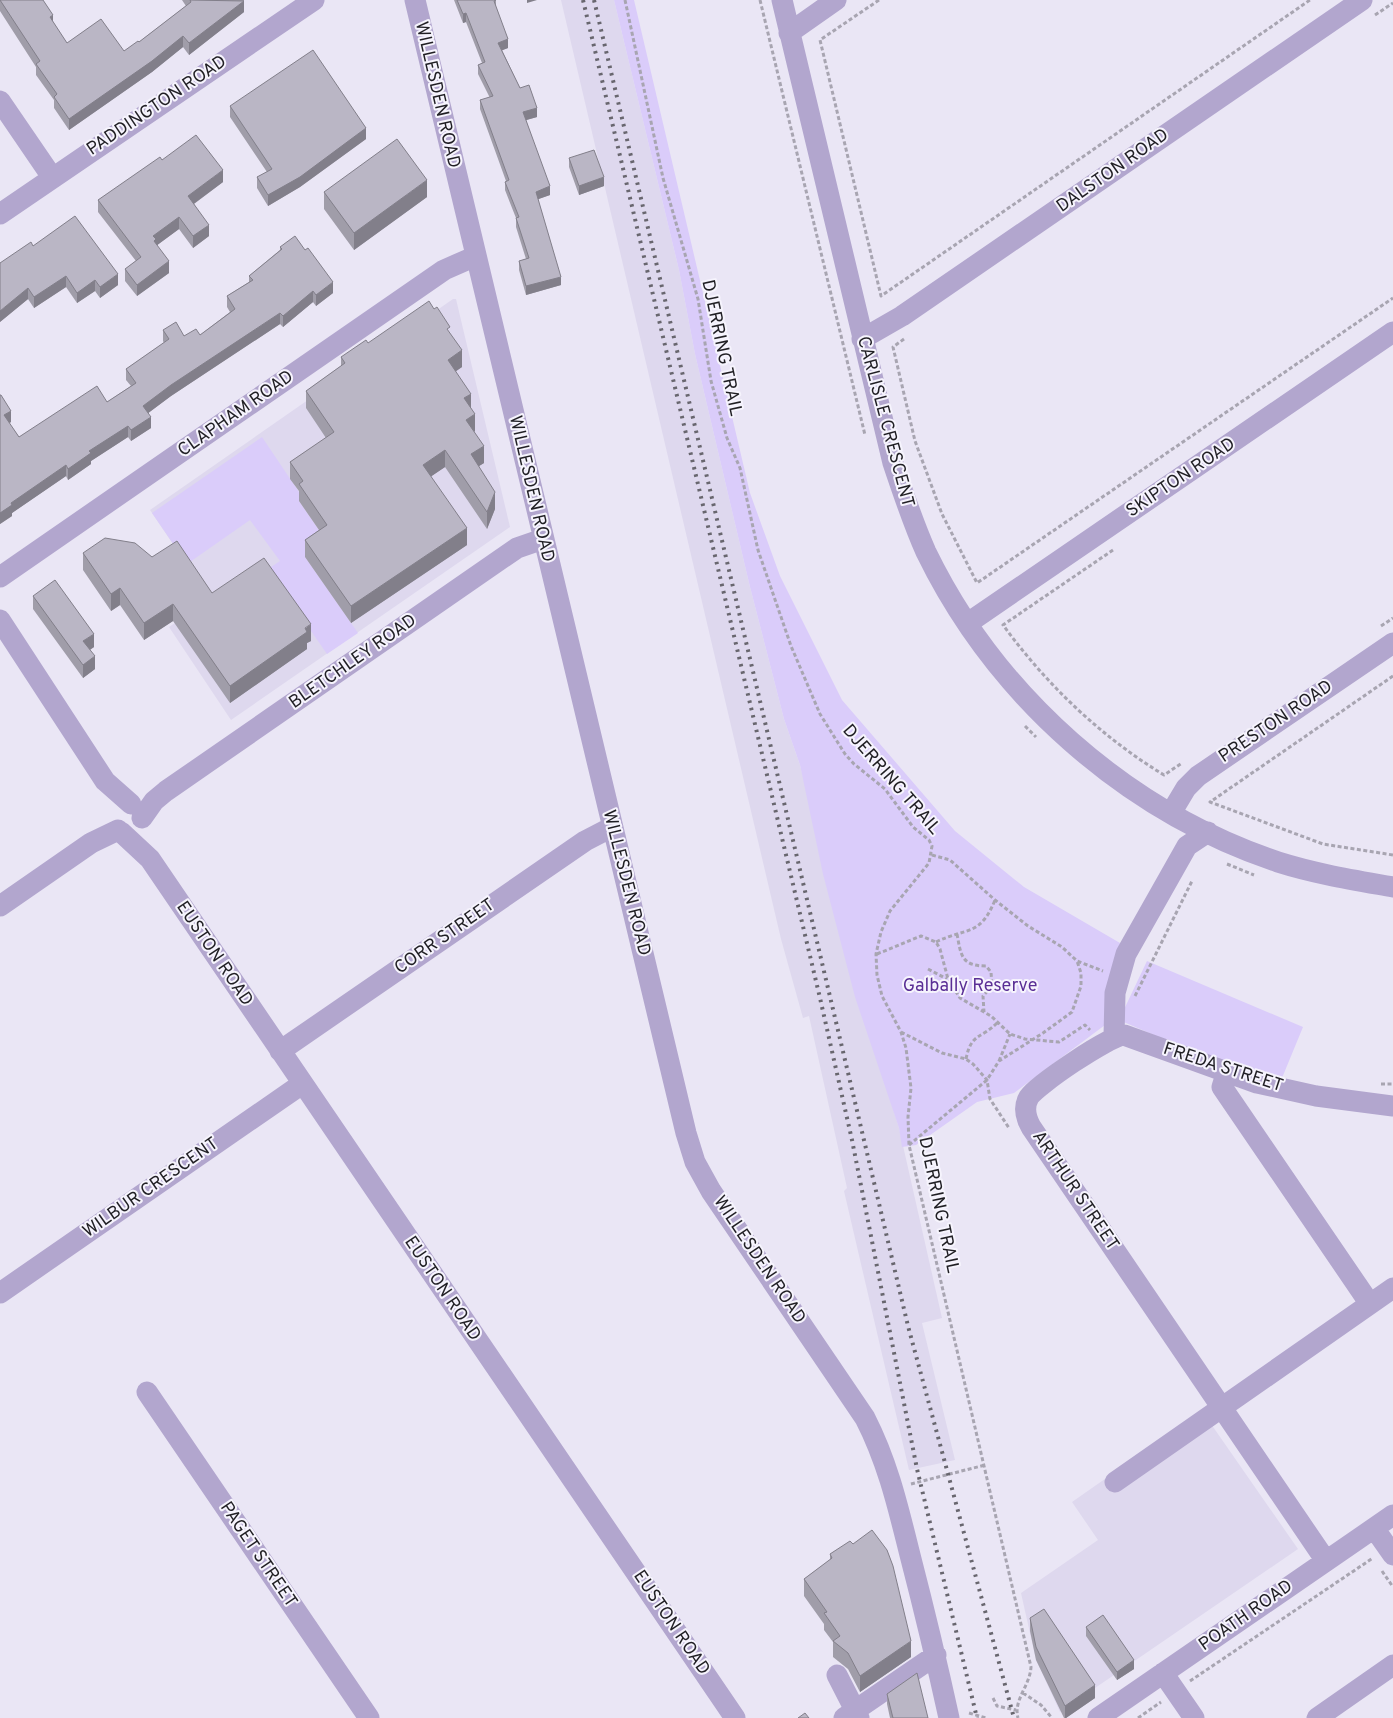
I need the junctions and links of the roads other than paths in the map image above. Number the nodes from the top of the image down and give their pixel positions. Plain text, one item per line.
1 (415, 0) edge
2 (782, 0) edge
3 (836, 0) edge
4 (300, 4) edge
5 (1365, 10) edge
6 (789, 32) junction
7 (0, 101) edge
8 (52, 177) junction
9 (0, 214) edge
10 (476, 256) junction
11 (1393, 332) edge
12 (862, 339) junction
13 (543, 539) junction
14 (0, 577) edge
15 (0, 620) edge
16 (968, 623) junction
17 (1393, 643) edge
18 (1171, 813) junction
19 (126, 818) junction
20 (612, 827) junction
21 (1208, 832) junction
22 (1393, 887) edge
23 (0, 906) edge
24 (1114, 1037) junction
25 (280, 1051) junction
26 (1226, 1074) junction
27 (302, 1084) junction
28 (1393, 1106) edge
29 (1393, 1288) edge
30 (0, 1293) edge
31 (1370, 1304) junction
32 (147, 1392) dead end
33 (1223, 1407) junction
34 (1114, 1482) dead end
35 (1393, 1515) edge
36 (1374, 1528) junction
37 (1393, 1555) edge
38 (1326, 1561) junction
39 (936, 1655) junction
40 (1393, 1664) edge
41 (1163, 1673) junction
42 (837, 1675) dead end
43 (959, 1715) edge
44 (853, 1716) edge
45 (369, 1718) edge
46 (735, 1718) edge
47 (1098, 1718) edge
48 (1194, 1718) edge
49 (1317, 1718) edge

1 - 10 street, WILLESDEN ROAD
2 - 6 street, CARLISLE CRESCENT
3 - 6 street
4 - 8 street, PADDINGTON ROAD
5 - 12 street, DALSTON ROAD
6 - 12 street, CARLISLE CRESCENT
7 - 8 street
8 - 9 street, PADDINGTON ROAD
10 - 13 street, WILLESDEN ROAD
10 - 14 street, CLAPHAM ROAD
11 - 16 street, SKIPTON ROAD
12 - 16 street, CARLISLE CRESCENT
13 - 19 street, BLETCHLEY ROAD
13 - 20 street, WILLESDEN ROAD
15 - 19 street, EUSTON ROAD
16 - 18 street, CARLISLE CRESCENT
17 - 18 street, PRESTON ROAD
18 - 21 street, CARLISLE CRESCENT
19 - 23 street, BLETCHLEY ROAD
19 - 25 street, EUSTON ROAD
20 - 25 street, CORR STREET
20 - 39 street, WILLESDEN ROAD
21 - 22 street, CARLISLE CRESCENT
21 - 24 street
24 - 26 street, FREDA STREET
24 - 33 street, ARTHUR STREET
25 - 27 street, EUSTON ROAD
26 - 28 street, FREDA STREET
26 - 31 street
27 - 30 street, WILBUR CRESCENT
27 - 46 street, EUSTON ROAD
29 - 31 street
31 - 33 street
32 - 45 street, PAGET STREET
33 - 34 street
33 - 38 street, ARTHUR STREET
35 - 36 street, POATH ROAD
36 - 37 street
36 - 38 street, POATH ROAD
38 - 41 street, POATH ROAD
39 - 43 street, WILLESDEN ROAD
39 - 44 street
40 - 49 street
41 - 47 street, POATH ROAD
41 - 48 street
42 - 44 street

